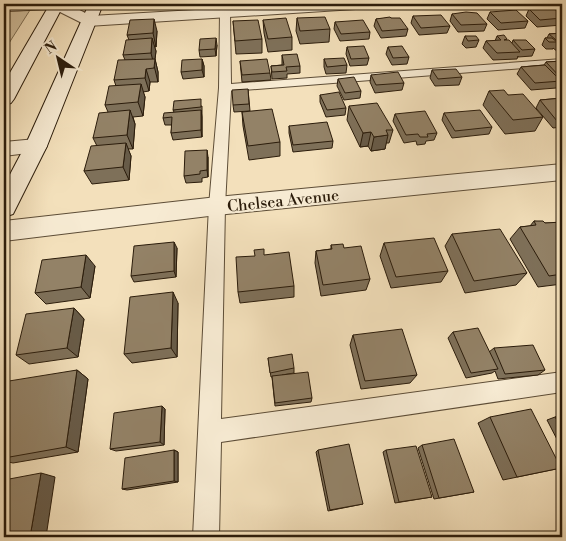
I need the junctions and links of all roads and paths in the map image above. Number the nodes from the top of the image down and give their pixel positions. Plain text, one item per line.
1 (57, 4) edge
2 (371, 4) edge
3 (289, 6) edge
4 (4, 7) edge
5 (92, 13) edge
6 (225, 13) junction
7 (562, 62) edge
8 (225, 88) junction
9 (4, 99) edge
10 (36, 146) junction
11 (4, 149) edge
12 (562, 172) edge
13 (217, 206) junction
14 (4, 208) edge
15 (4, 231) edge
16 (562, 382) edge
17 (210, 432) junction
18 (206, 537) edge

1 - 4 street
1 - 5 street
1 - 9 street
2 - 3 street
3 - 6 street
5 - 6 street
5 - 10 street
6 - 8 lane
7 - 8 lane
8 - 13 lane
10 - 11 street
10 - 14 street
12 - 13 street, Chelsea Avenue
13 - 15 street, Chelsea Avenue
13 - 17 lane
16 - 17 lane
17 - 18 lane

